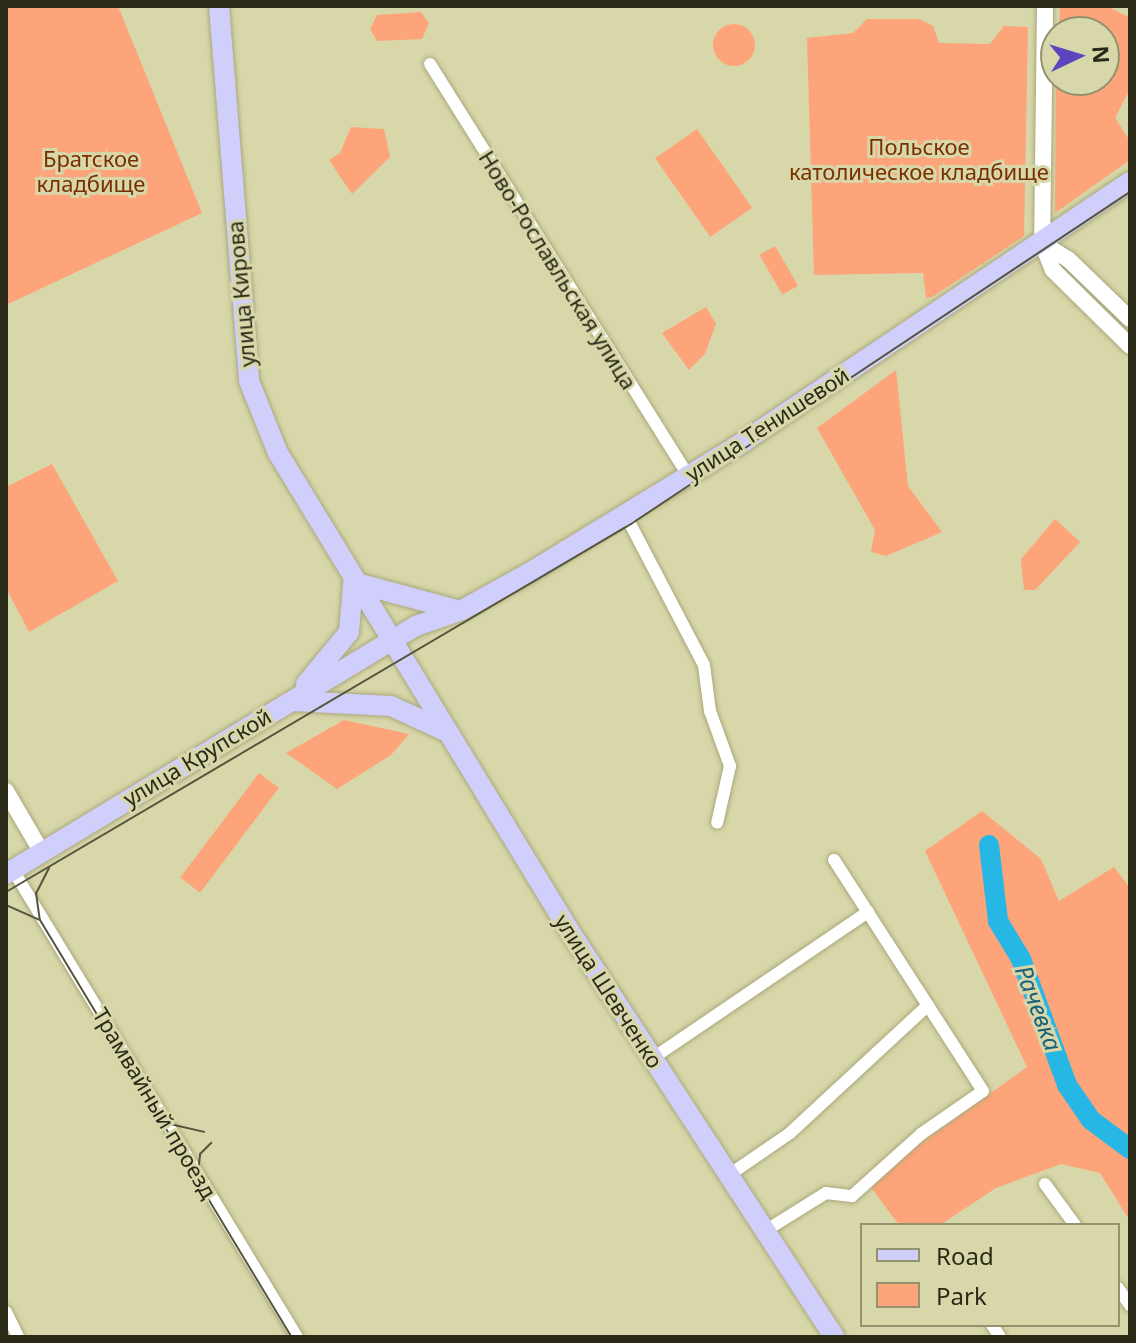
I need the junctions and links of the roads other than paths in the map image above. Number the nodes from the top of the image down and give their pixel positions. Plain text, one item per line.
1 (219, 6) edge
2 (1045, 6) edge
3 (430, 64) dead end
4 (1130, 182) edge
5 (1042, 243) junction
6 (1130, 319) edge
7 (1130, 346) edge
8 (688, 476) junction
9 (625, 514) junction
10 (353, 582) junction
11 (462, 610) junction
12 (393, 648) junction
13 (289, 701) junction
14 (445, 731) junction
15 (6, 791) edge
16 (717, 823) dead end
17 (41, 851) junction
18 (834, 860) dead end
19 (9, 872) edge
20 (868, 912) junction
21 (928, 1005) junction
22 (653, 1058) junction
23 (729, 1175) junction
24 (1045, 1184) dead end
25 (1074, 1223) edge
26 (765, 1231) junction
27 (6, 1312) edge
28 (18, 1337) edge
29 (297, 1337) edge
30 (834, 1337) edge

1 - 10 main road, улица Кирова
2 - 5 street
3 - 8 street, Ново-Рославльская улица
4 - 5 main road, улица Тенишевой
5 - 6 street
5 - 7 street
5 - 8 main road, улица Тенишевой
8 - 9 main road, улица Тенишевой
9 - 11 main road, улица Тенишевой
9 - 16 street
10 - 11 main road
10 - 12 main road, улица Кирова
10 - 13 main road
11 - 12 main road, улица Тенишевой
12 - 13 main road, улица Крупской
12 - 14 main road, улица Шевченко
13 - 14 main road
13 - 17 main road, улица Крупской
14 - 22 main road, улица Шевченко
15 - 17 street
17 - 19 main road, улица Крупской
18 - 20 street
19 - 29 street, Трамвайный проезд
20 - 21 street
20 - 22 street
21 - 23 street
21 - 26 street
22 - 23 main road, улица Шевченко
23 - 26 main road, улица Шевченко
24 - 25 street
26 - 30 main road, улица Шевченко
27 - 28 street

